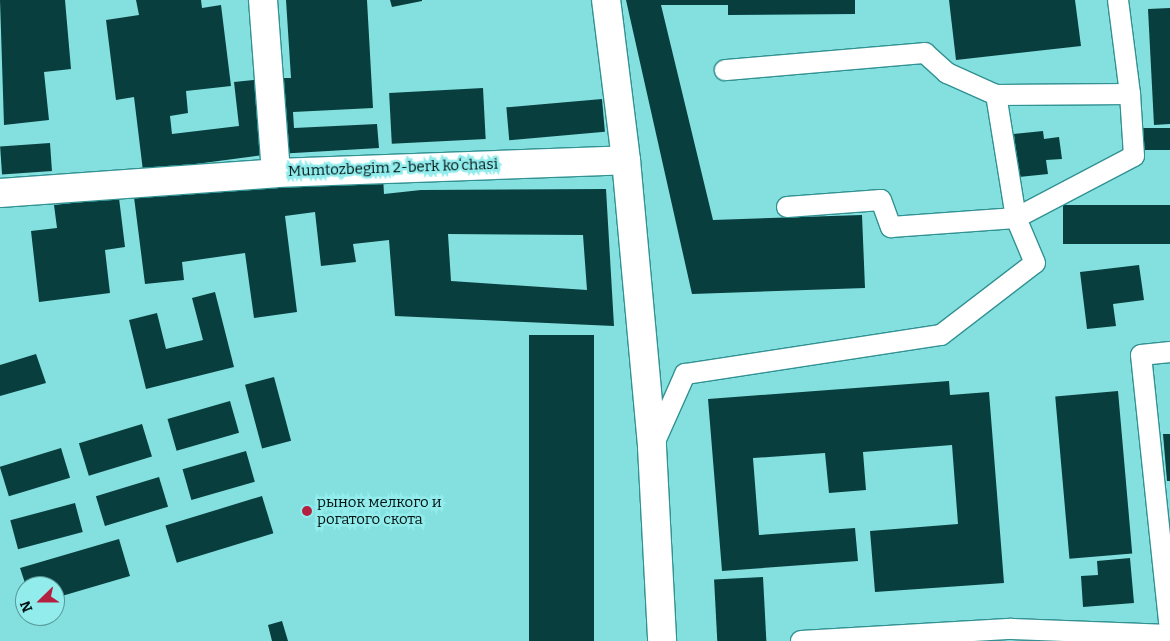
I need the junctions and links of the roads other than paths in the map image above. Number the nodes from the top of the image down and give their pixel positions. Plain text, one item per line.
1 (263, 0) edge
2 (606, 0) edge
3 (1118, 0) edge
4 (725, 70) dead end
5 (1130, 94) junction
6 (996, 95) junction
7 (626, 160) junction
8 (276, 173) junction
9 (0, 193) edge
10 (787, 207) dead end
11 (1016, 218) junction
12 (1170, 352) edge
13 (652, 447) junction
14 (1170, 630) edge
15 (1170, 634) edge
16 (1000, 635) edge
17 (908, 638) edge
18 (662, 641) edge
19 (801, 641) edge

1 - 8 street
2 - 7 street
3 - 5 lane
4 - 6 lane
5 - 6 lane
5 - 11 lane
6 - 11 lane
7 - 8 street, Mumtozbegim 2-berk koʻchasi
7 - 13 street
8 - 9 street, Mumtozbegim 2-berk koʻchasi
10 - 11 lane
11 - 13 lane
12 - 14 lane
13 - 18 street
15 - 16 lane
16 - 17 lane
17 - 19 lane

